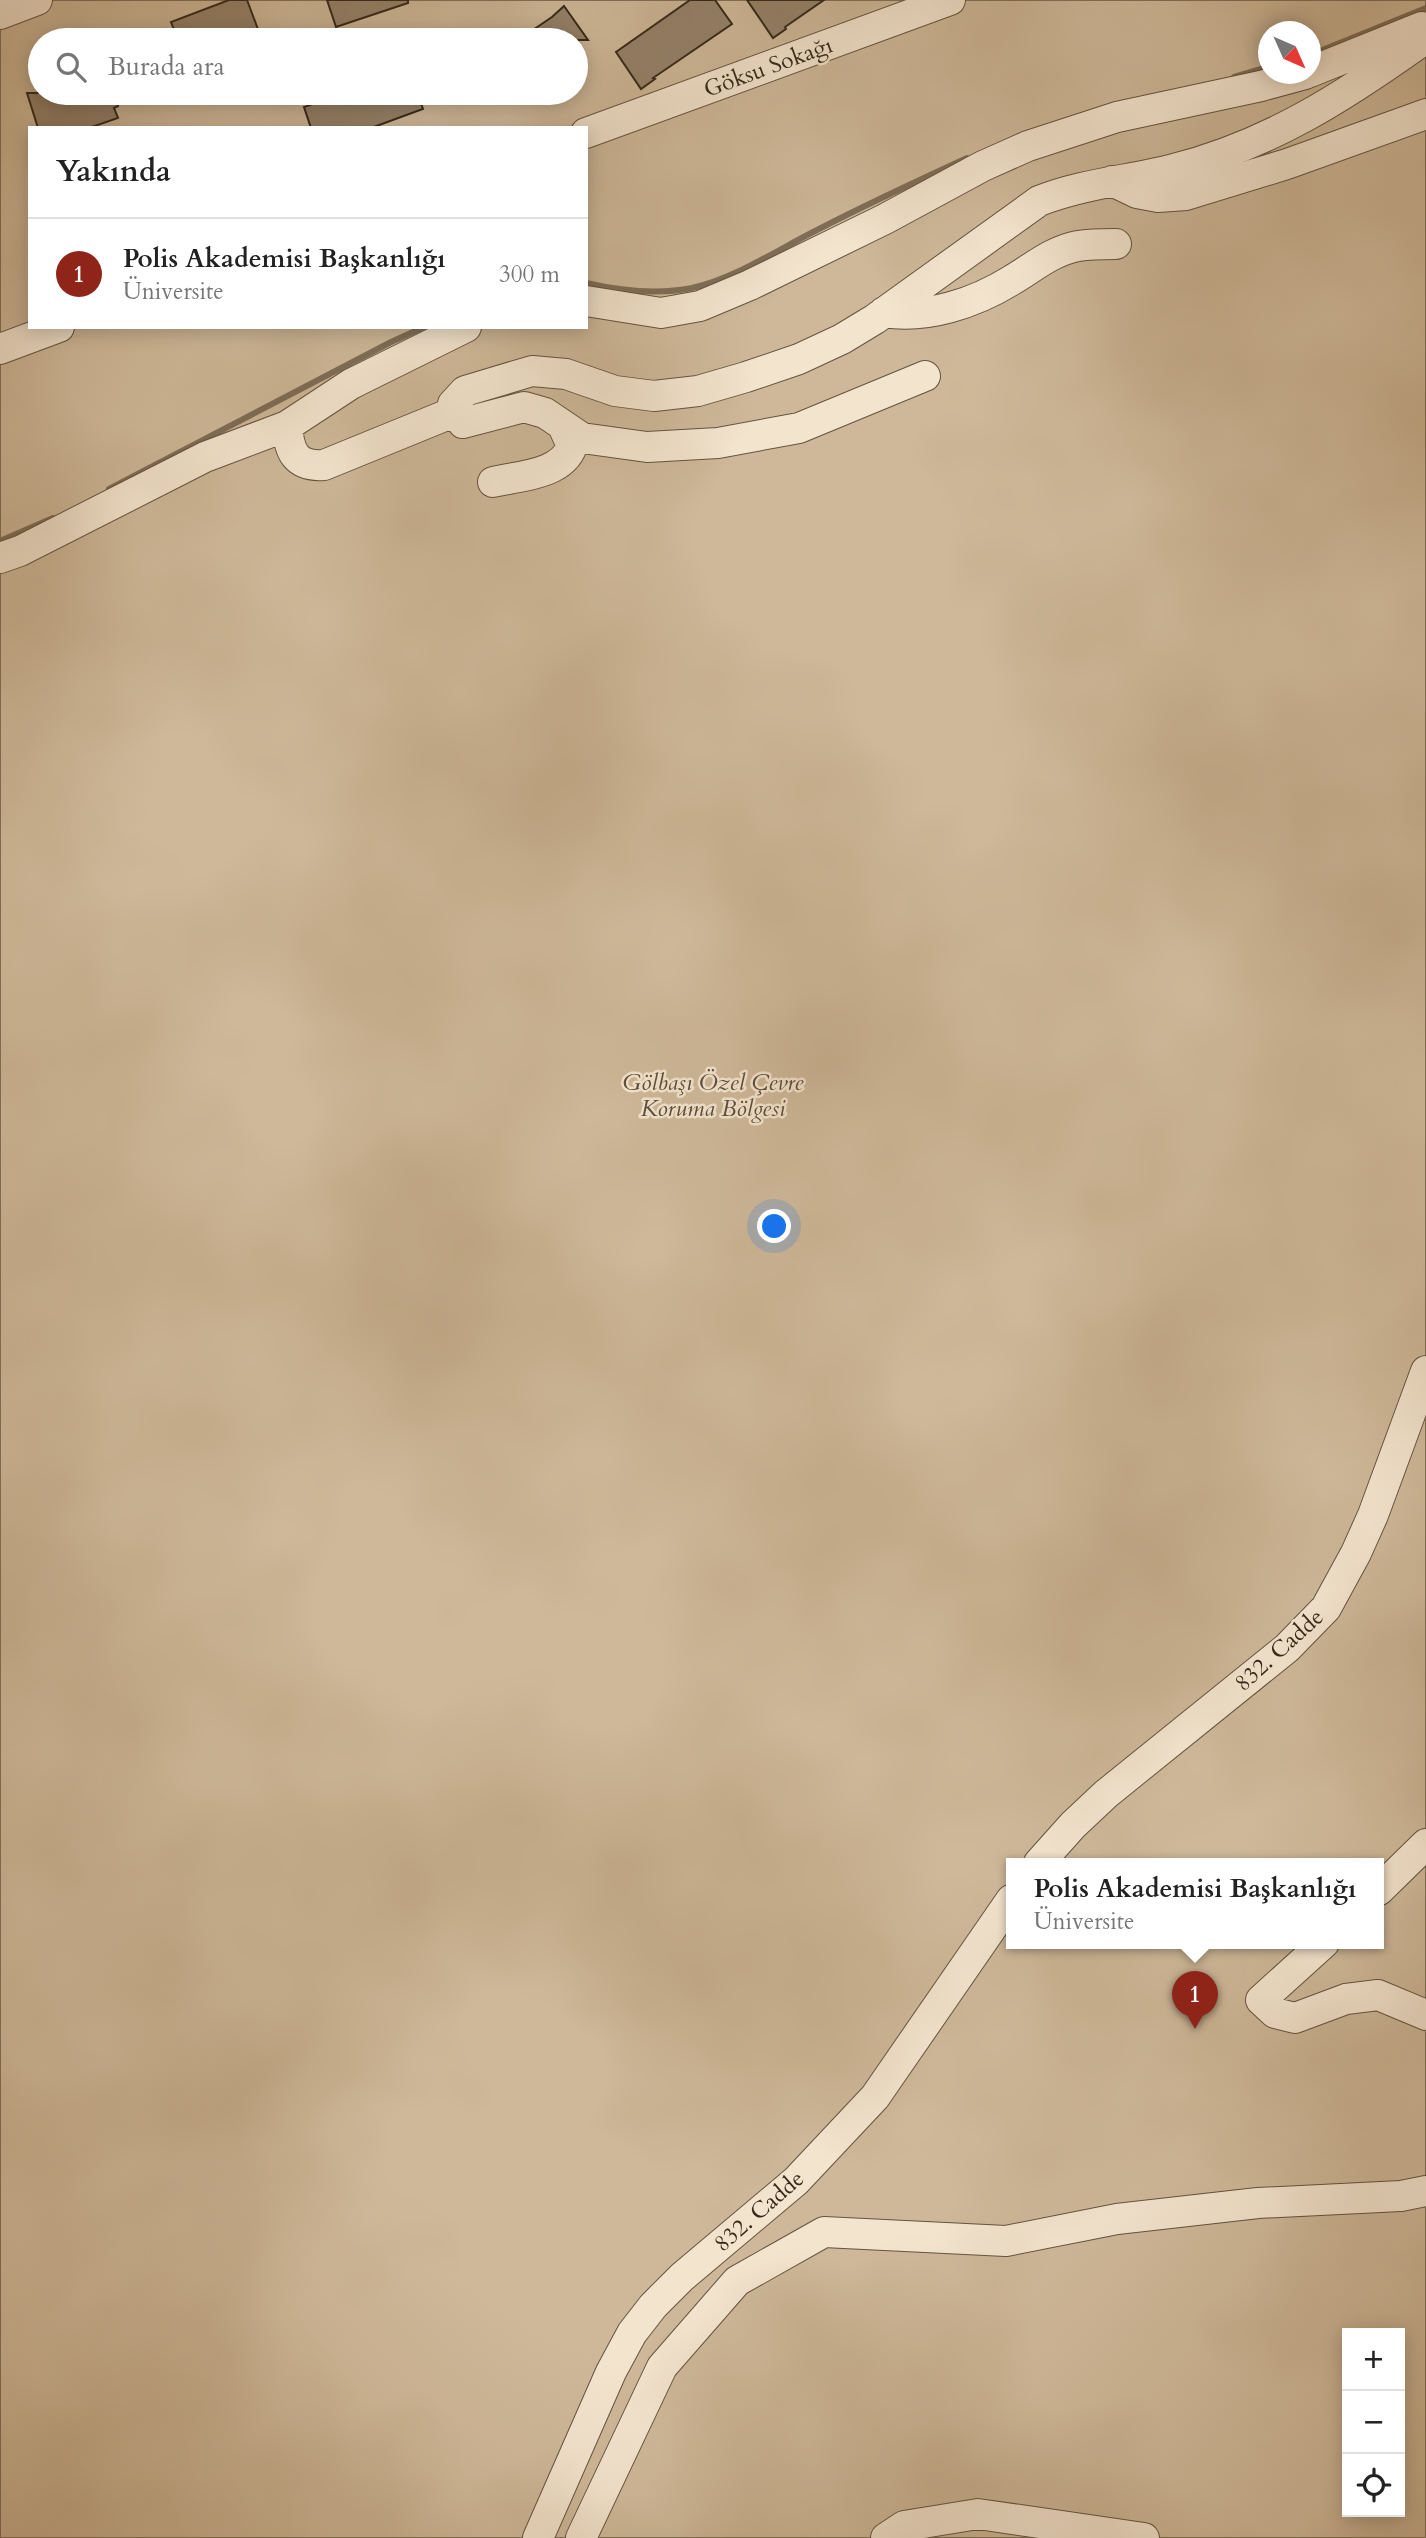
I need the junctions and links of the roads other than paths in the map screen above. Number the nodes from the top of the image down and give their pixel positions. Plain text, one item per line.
1 (37, 0) edge
2 (950, 0) edge
3 (0, 14) edge
4 (1426, 26) edge
5 (1426, 38) edge
6 (1321, 68) edge
7 (1268, 84) edge
8 (1426, 114) edge
9 (588, 133) edge
10 (1111, 180) junction
11 (1116, 244) dead end
12 (588, 300) edge
13 (884, 312) junction
14 (54, 329) edge
15 (462, 329) edge
16 (0, 349) edge
17 (925, 376) dead end
18 (454, 412) junction
19 (288, 425) junction
20 (563, 426) junction
21 (493, 482) dead end
22 (0, 558) edge
23 (1426, 1371) edge
24 (1426, 1844) edge
25 (1043, 1858) edge
26 (1384, 1885) edge
27 (1006, 1907) edge
28 (1317, 1949) edge
29 (1426, 2015) edge
30 (1426, 2191) edge
31 (538, 2538) edge
32 (582, 2538) edge
33 (886, 2538) edge
34 (1144, 2538) edge

1 - 3 street
2 - 9 street, Göksu Sokağı
4 - 6 street
5 - 10 street
7 - 12 street
8 - 10 street
10 - 13 street
11 - 13 street
13 - 18 street
14 - 16 street
15 - 19 street
17 - 20 street
18 - 19 street
18 - 20 street
19 - 22 street
20 - 21 street
23 - 25 street, 832. Cadde
24 - 26 street
27 - 31 street, 832. Cadde
28 - 29 street
30 - 32 street
33 - 34 street

